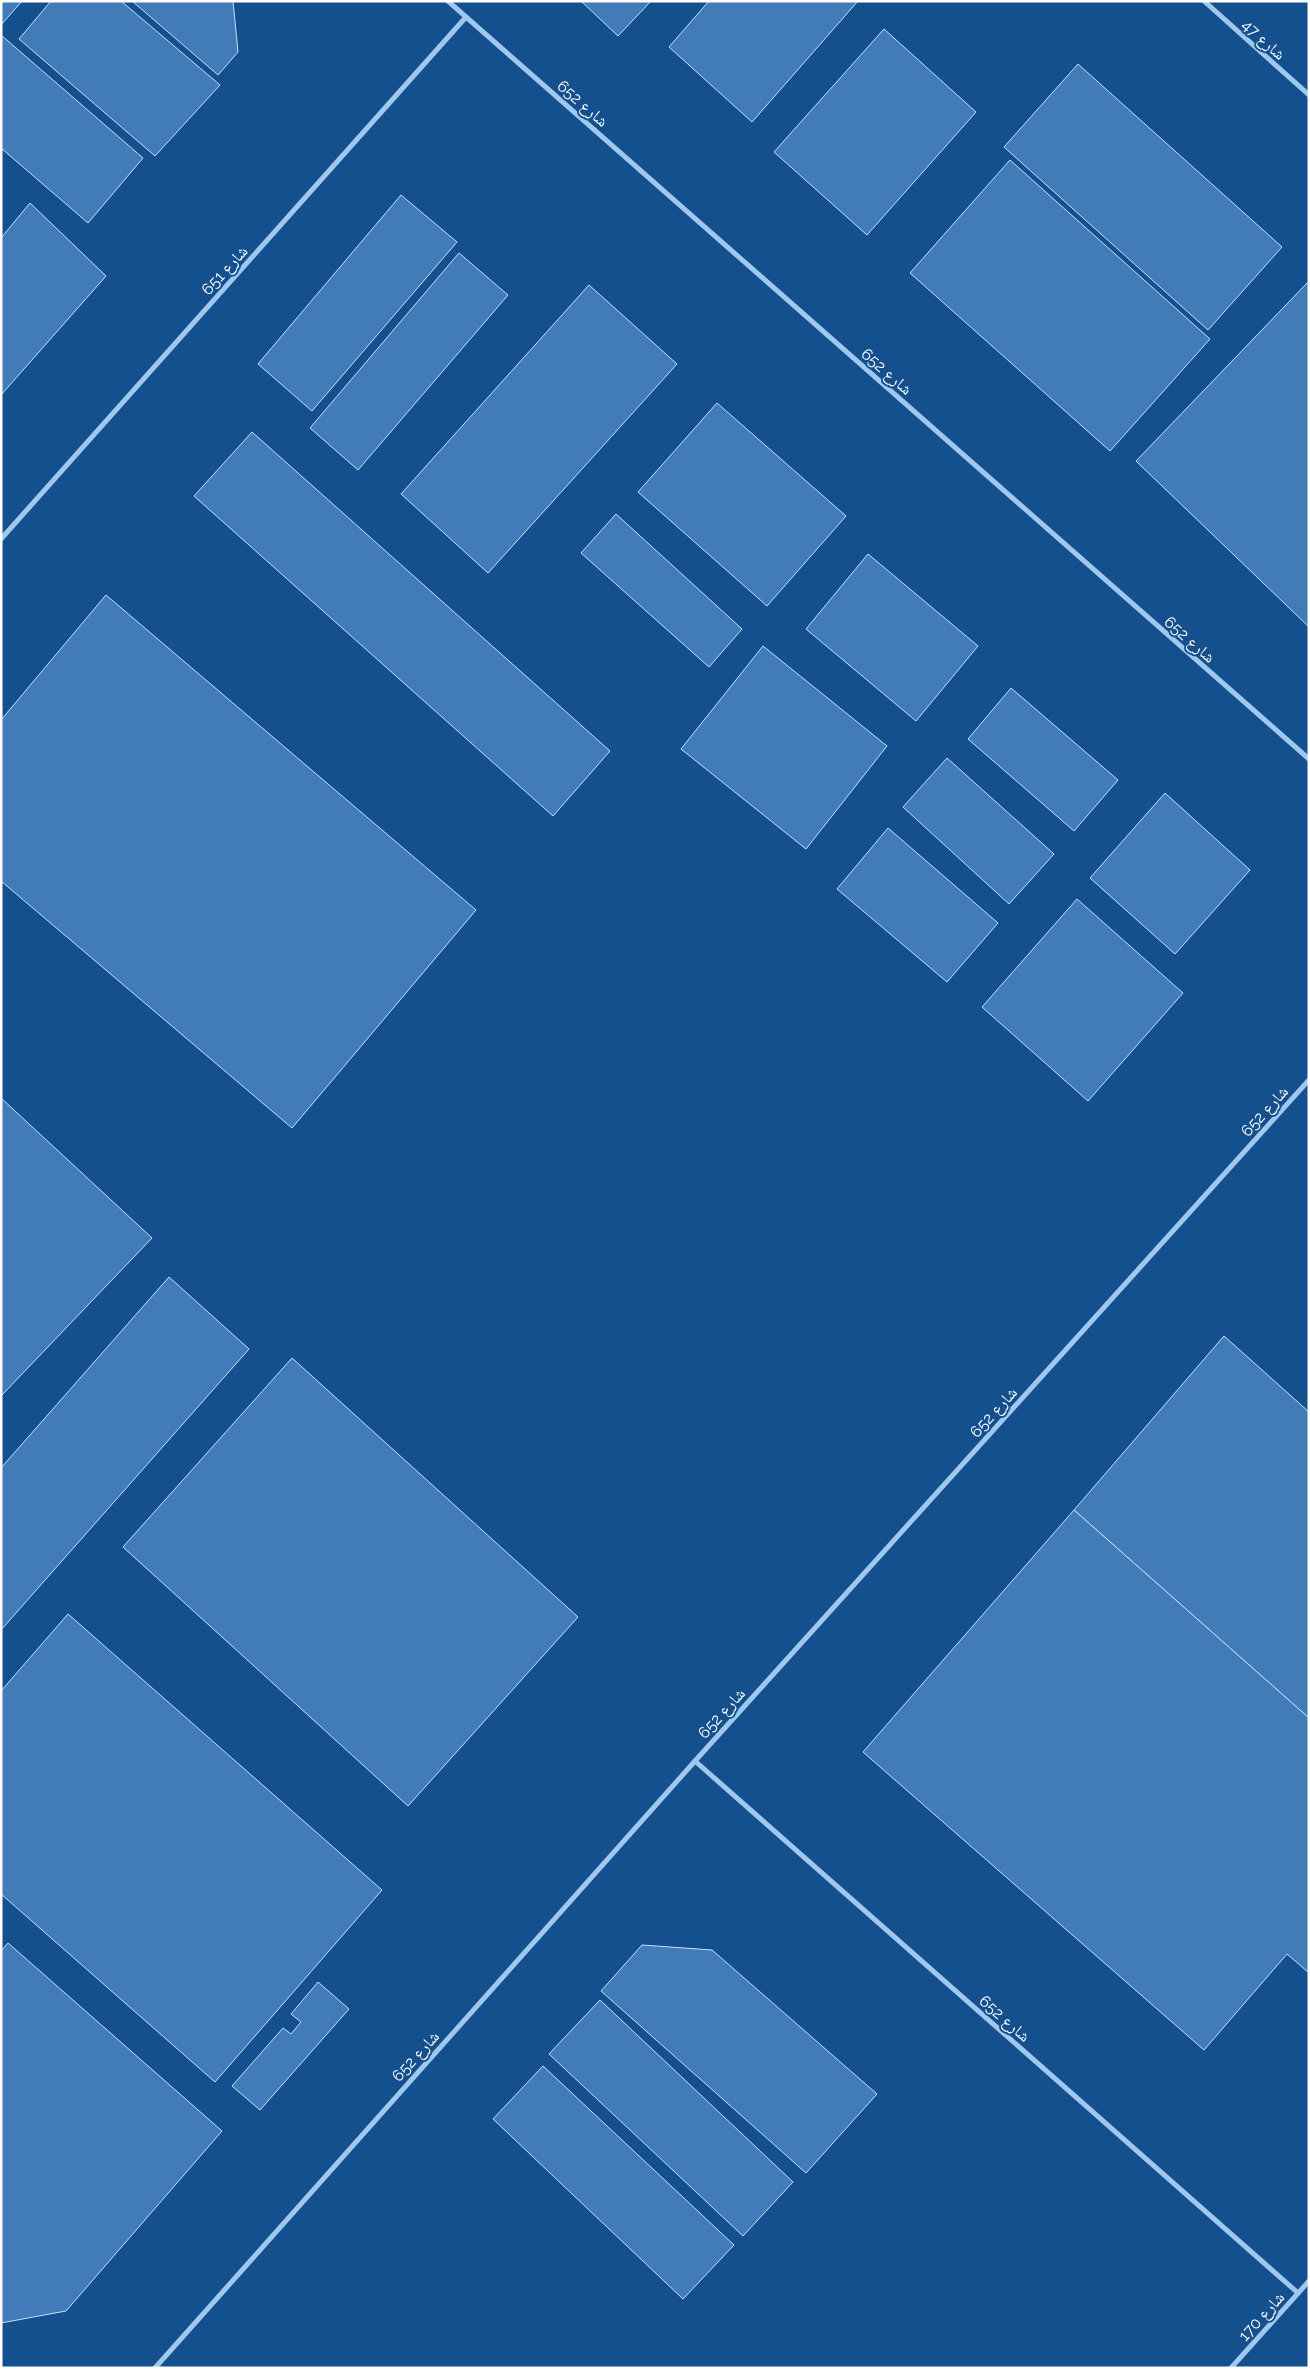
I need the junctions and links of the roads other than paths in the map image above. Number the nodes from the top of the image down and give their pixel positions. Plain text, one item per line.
1 (448, 1) edge
2 (1204, 1) edge
3 (466, 17) junction
4 (1309, 95) edge
5 (1, 539) edge
6 (1309, 759) edge
7 (1309, 1080) edge
8 (695, 1762) junction
9 (1309, 2281) edge
10 (1298, 2293) junction
11 (155, 2368) edge
12 (1231, 2368) edge

1 - 3 street, شارع 652
2 - 4 street, شارع 47
3 - 5 street, شارع 651
3 - 6 street, شارع 652
7 - 8 street, شارع 652
8 - 10 street, شارع 652
8 - 11 street, شارع 652
9 - 10 street, شارع 170
10 - 12 street, شارع 170

